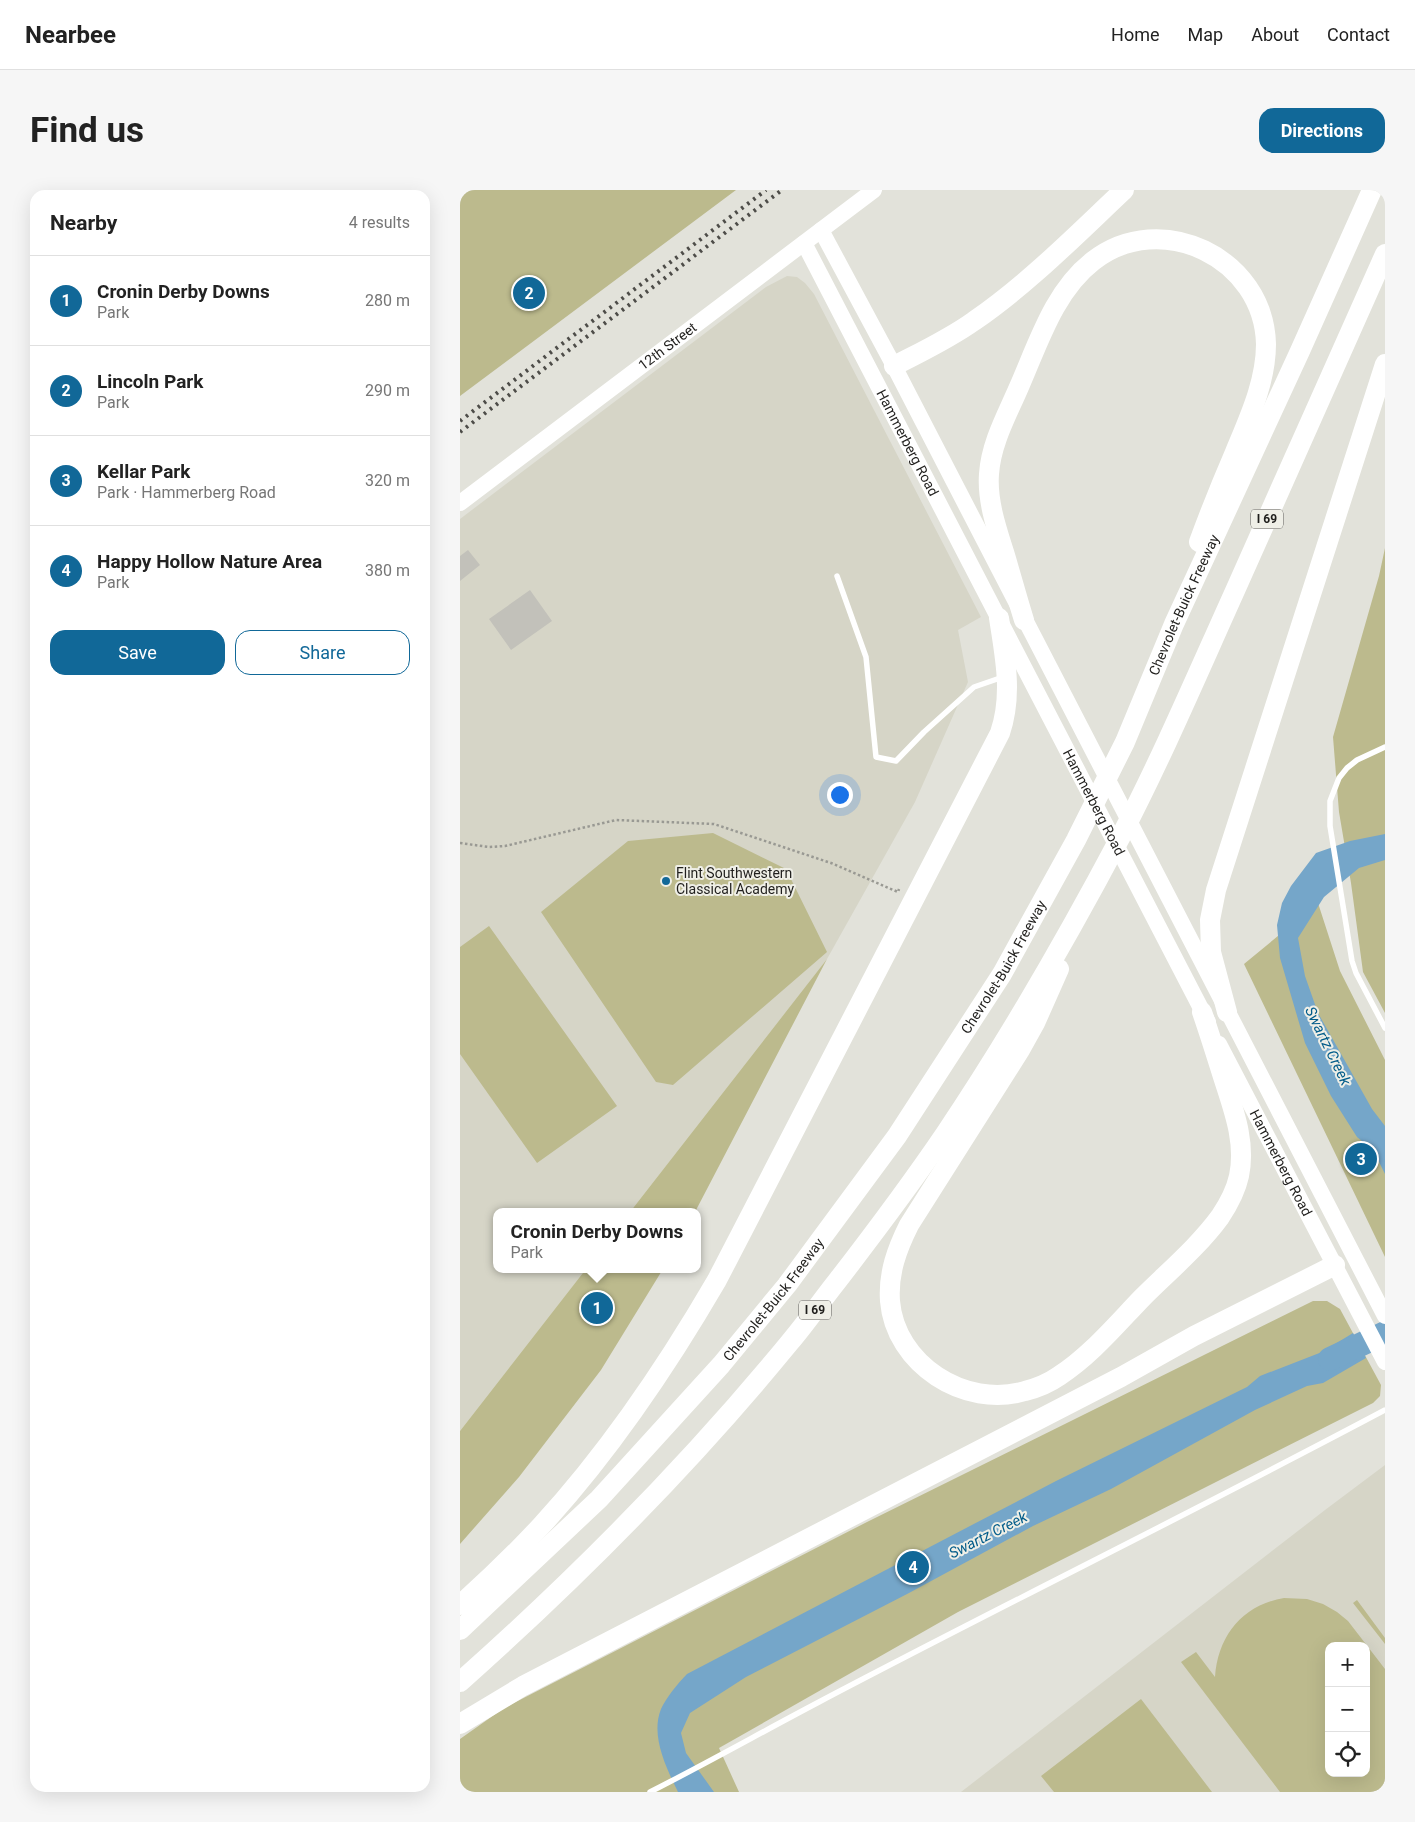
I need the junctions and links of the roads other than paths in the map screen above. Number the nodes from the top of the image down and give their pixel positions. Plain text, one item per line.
1 (874, 190) edge
2 (1124, 190) edge
3 (1372, 190) edge
4 (821, 230) junction
5 (804, 243) junction
6 (1385, 254) edge
7 (1385, 364) edge
8 (894, 366) junction
9 (884, 397) junction
10 (460, 502) edge
11 (837, 576) dead end
12 (999, 618) junction
13 (1024, 620) junction
14 (1174, 624) junction
15 (1007, 676) junction
16 (1385, 747) edge
17 (1095, 884) junction
18 (1202, 1012) junction
19 (1227, 1012) junction
20 (1385, 1028) edge
21 (1344, 1236) junction
22 (1335, 1265) junction
23 (1385, 1316) edge
24 (1385, 1362) edge
25 (1385, 1410) edge
26 (460, 1606) edge
27 (460, 1630) edge
28 (460, 1682) edge
29 (460, 1724) edge
30 (650, 1792) edge

1 - 4 street, 12th Street
2 - 8 highway
3 - 14 highway, Chevrolet-Buick Freeway / I 69
4 - 5 street, 12th Street
4 - 8 street, Hammerberg Road
5 - 9 street, Hammerberg Road
5 - 10 street, 12th Street
6 - 17 highway, I 69
7 - 19 highway
8 - 9 street
8 - 13 street, Hammerberg Road
9 - 12 street, Hammerberg Road
11 - 15 lane
12 - 15 highway
12 - 18 street, Hammerberg Road
13 - 14 highway
13 - 19 street, Hammerberg Road
14 - 27 highway, Chevrolet-Buick Freeway / I 69
15 - 26 highway
16 - 20 lane
17 - 18 highway
17 - 28 highway, I 69
18 - 22 street, Hammerberg Road
19 - 21 street, Hammerberg Road
21 - 22 street
21 - 23 street, Hammerberg Road
22 - 24 street, Hammerberg Road
22 - 29 highway
25 - 30 lane

